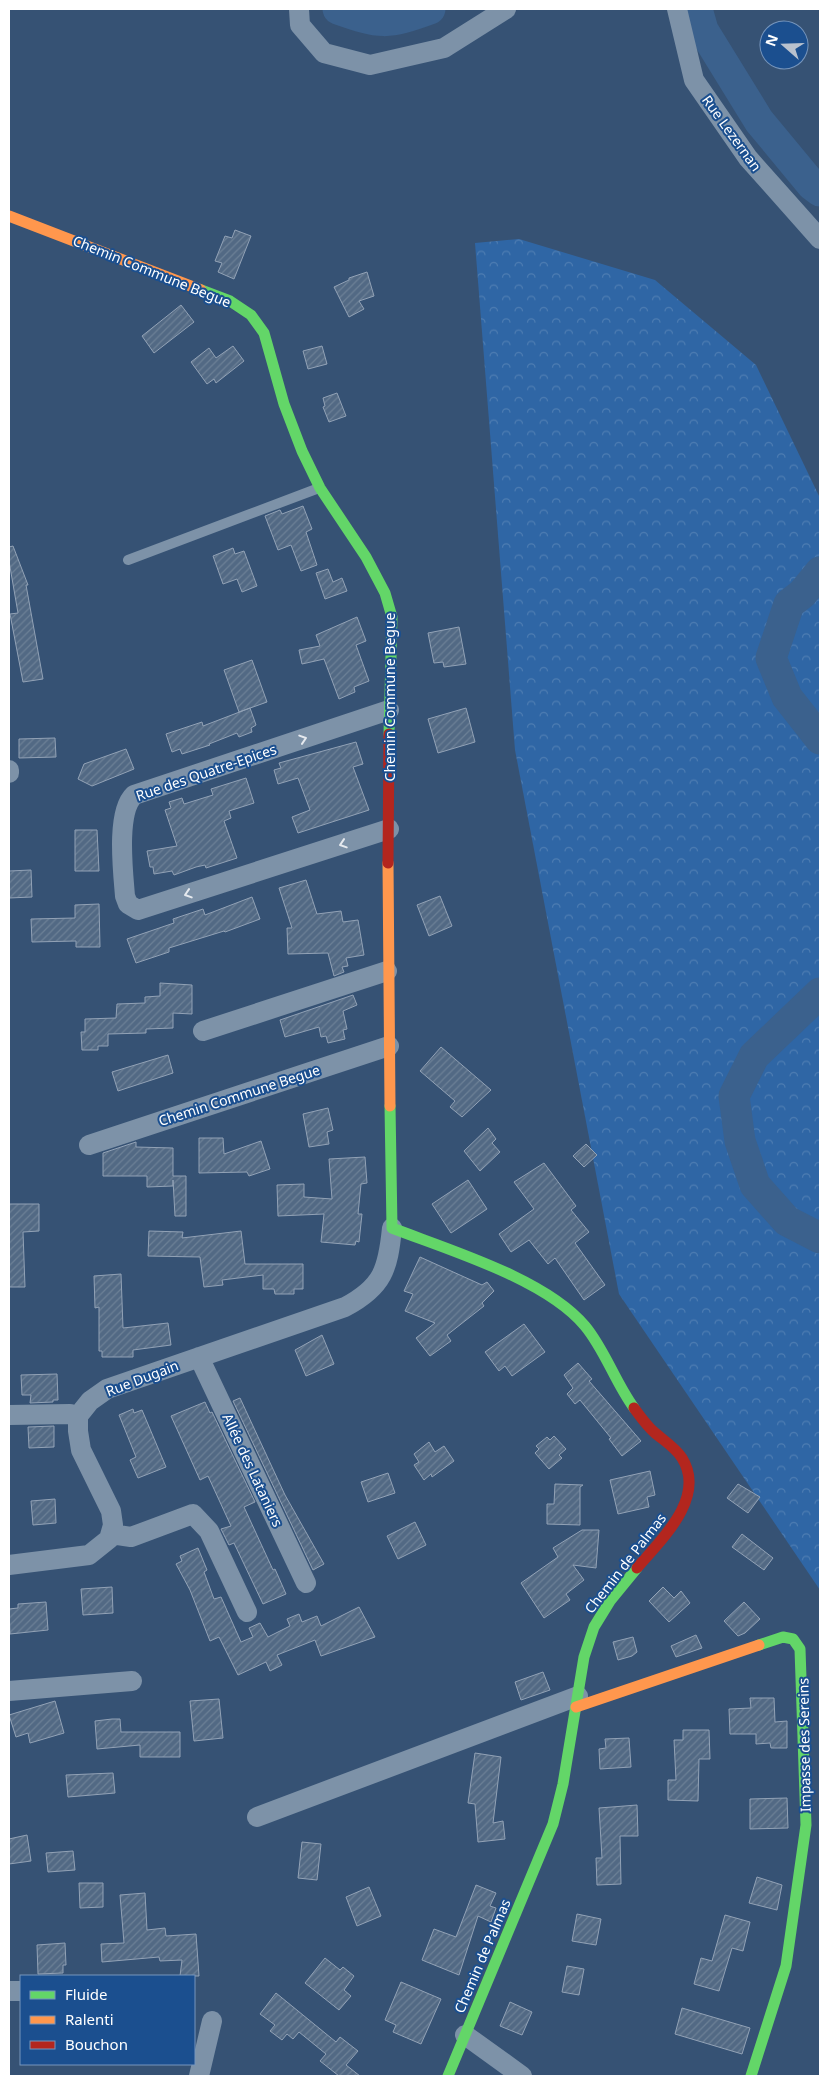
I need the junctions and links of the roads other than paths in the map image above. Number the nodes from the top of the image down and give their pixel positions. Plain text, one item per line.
1 (298, 9) edge
2 (506, 9) edge
3 (677, 9) edge
4 (9, 216) edge
5 (820, 239) edge
6 (320, 488) junction
7 (128, 560) dead end
8 (389, 710) junction
9 (389, 829) junction
10 (387, 972) junction
11 (203, 1031) dead end
12 (390, 1046) junction
13 (88, 1144) dead end
14 (392, 1228) junction
15 (199, 1357) junction
16 (9, 1415) edge
17 (78, 1416) junction
18 (111, 1534) junction
19 (9, 1565) edge
20 (306, 1583) dead end
21 (247, 1612) dead end
22 (132, 1681) dead end
23 (9, 1691) edge
24 (577, 1701) junction
25 (256, 1817) dead end
26 (212, 2022) dead end
27 (465, 2035) junction
28 (199, 2076) edge
29 (448, 2076) edge
30 (522, 2076) edge
31 (751, 2076) edge

1 - 2 street
3 - 5 street, Rue Lezernan
4 - 6 street, Chemin Commune Begue
6 - 7 lane
6 - 8 street, Chemin Commune Begue
8 - 9 street, Chemin Commune Begue
9 -> 8 street, Rue des Quatre-Epices
9 - 10 street, Chemin Commune Begue
10 - 11 street
10 - 12 street, Chemin Commune Begue
12 - 13 street, Chemin Commune Begue
12 - 14 street, Chemin Commune Begue
14 - 15 street, Rue Dugain
14 - 24 street, Chemin de Palmas
15 - 17 street, Rue Dugain
15 - 20 street, Allée des Lataniers
16 - 17 street
17 - 18 street
18 - 19 street
18 - 21 street
22 - 23 street
24 - 25 street
24 - 27 street, Chemin de Palmas
24 - 31 street, Impasse des Sereins
26 - 28 street
27 - 29 street, Chemin de Palmas
27 - 30 street

